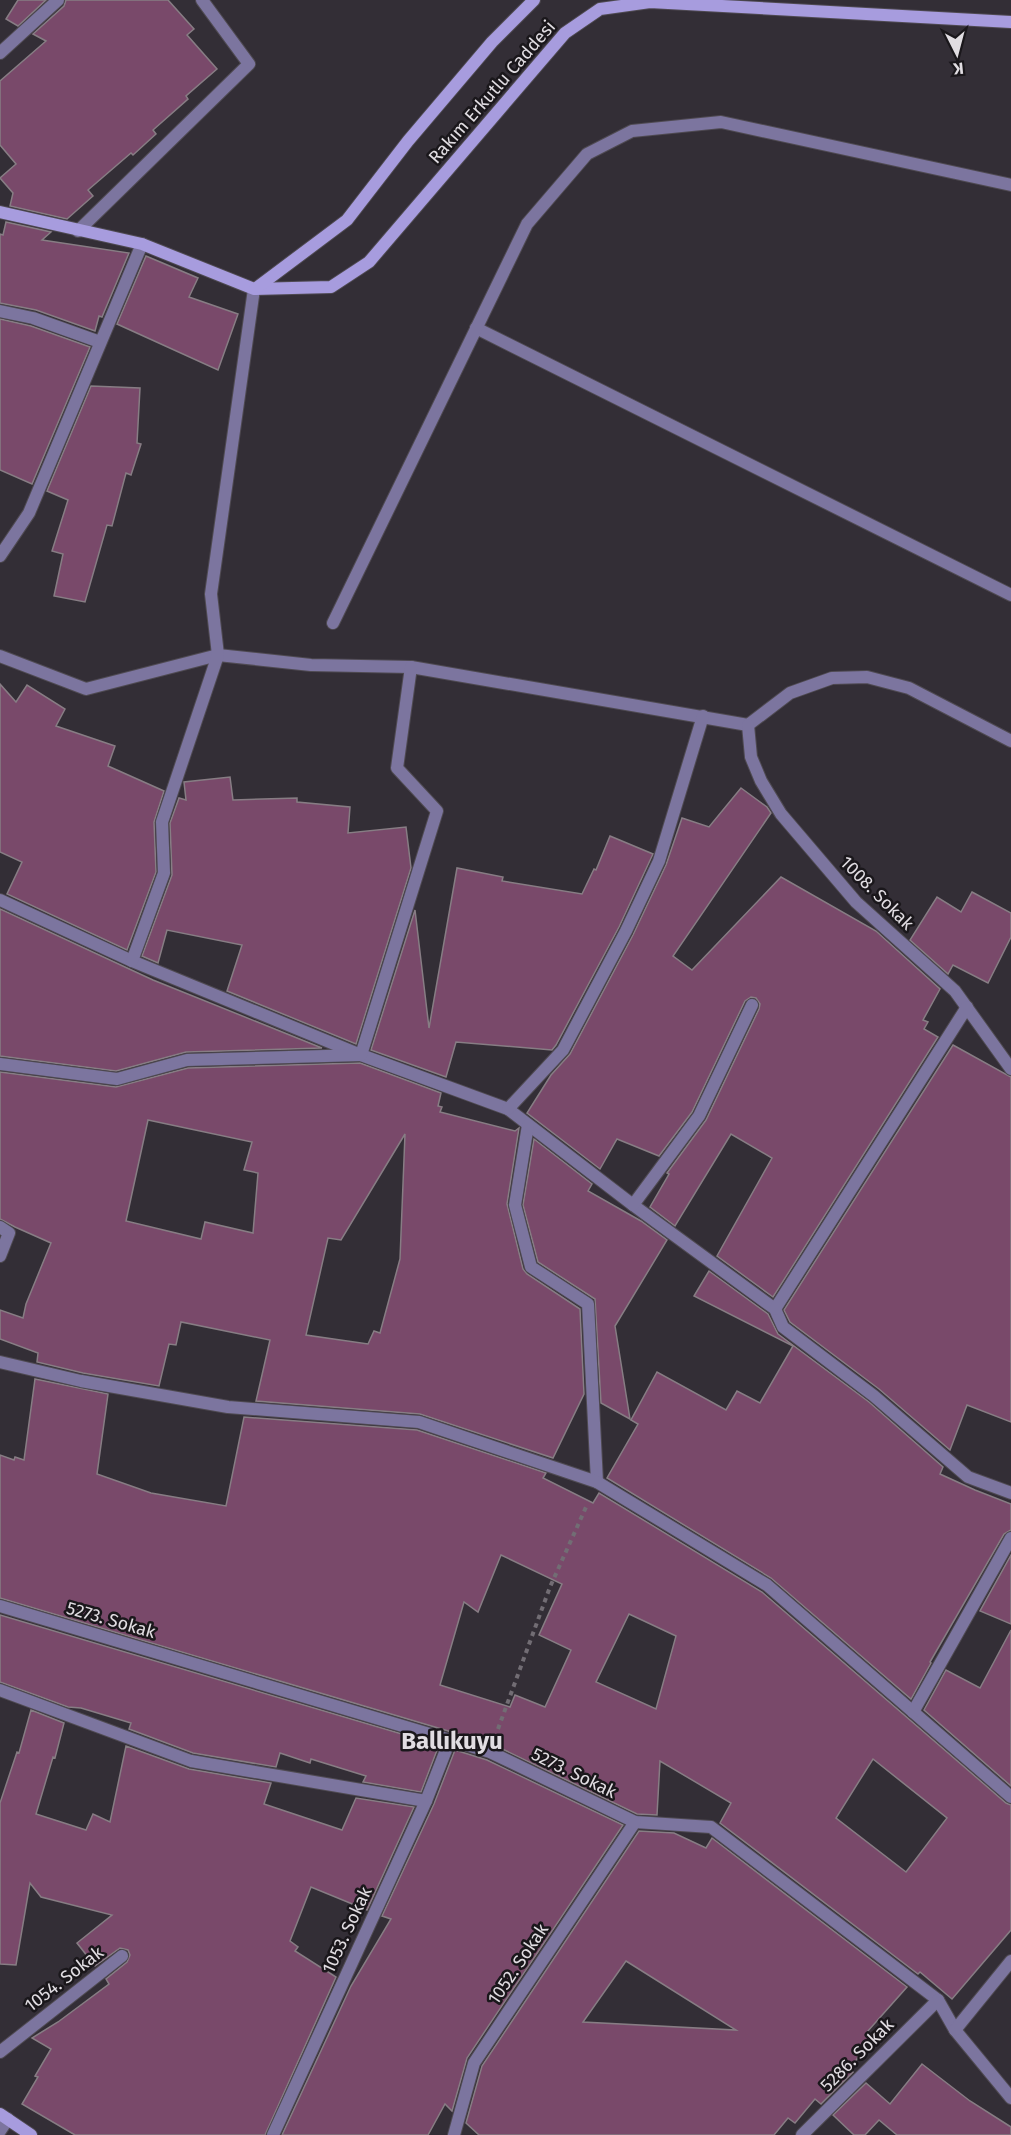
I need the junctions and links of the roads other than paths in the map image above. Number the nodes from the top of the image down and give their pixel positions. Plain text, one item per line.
1 (58, 0) edge
2 (202, 0) edge
3 (534, 0) edge
4 (1011, 22) edge
5 (0, 37) edge
6 (14, 40) junction
7 (0, 53) edge
8 (1011, 185) edge
9 (0, 212) edge
10 (78, 231) junction
11 (142, 244) junction
12 (254, 289) junction
13 (0, 311) edge
14 (476, 328) junction
15 (100, 342) junction
16 (0, 556) edge
17 (1011, 595) edge
18 (333, 623) dead end
19 (218, 655) junction
20 (0, 656) edge
21 (411, 666) junction
22 (704, 716) junction
23 (748, 725) junction
24 (1011, 741) edge
25 (0, 900) edge
26 (132, 961) junction
27 (752, 1005) dead end
28 (967, 1007) junction
29 (1006, 1053) edge
30 (361, 1055) junction
31 (0, 1064) edge
32 (1011, 1069) edge
33 (508, 1109) junction
34 (528, 1125) junction
35 (633, 1205) junction
36 (0, 1227) edge
37 (0, 1256) edge
38 (775, 1309) junction
39 (0, 1362) edge
40 (597, 1482) junction
41 (1011, 1493) edge
42 (1011, 1538) edge
43 (0, 1606) edge
44 (1, 1693) edge
45 (913, 1712) junction
46 (450, 1740) junction
47 (1011, 1797) edge
48 (426, 1801) junction
49 (635, 1822) junction
50 (122, 1956) dead end
51 (1009, 1967) edge
52 (938, 2000) junction
53 (955, 2030) junction
54 (0, 2052) edge
55 (1011, 2098) edge
56 (4, 2117) edge
57 (0, 2131) edge
58 (30, 2135) edge
59 (273, 2135) edge
60 (454, 2135) edge
61 (802, 2135) edge

1 - 6 street
2 - 10 street
3 - 12 main road, Rakım Erkutlu Caddesi
4 - 12 main road, Rakım Erkutlu Caddesi
5 - 6 street
6 - 7 street
8 - 14 street
9 - 10 main road, Rakım Erkutlu Caddesi
10 - 11 main road, Rakım Erkutlu Caddesi
11 - 12 main road, Rakım Erkutlu Caddesi
11 - 15 street
12 - 19 street
13 - 15 street
14 - 17 street
14 - 18 street
15 - 16 street
19 - 20 street
19 - 21 street
19 - 26 street
21 - 22 street
21 - 30 street
22 - 23 street
22 - 33 street
23 - 24 street
23 - 28 street, 1008. Sokak
25 - 26 street
26 - 30 street
27 - 35 street
28 - 29 street, 1008. Sokak
28 - 38 street
29 - 32 street, 1008. Sokak
30 - 31 street
30 - 33 street
33 - 34 street
34 - 35 street
34 - 40 street
35 - 38 street
36 - 37 street
38 - 41 street
39 - 40 street
40 - 45 street
42 - 45 street
43 - 46 street, 5273. Sokak
44 - 48 street
45 - 47 street
46 - 48 street, 1053. Sokak
46 - 49 street, 5273. Sokak
48 - 59 street, 1053. Sokak
49 - 52 street, 5273. Sokak
49 - 60 street, 1052. Sokak
50 - 54 street, 1054. Sokak
51 - 53 street
52 - 53 street, 5273. Sokak
52 - 61 street, 5286. Sokak
53 - 55 street, 5273. Sokak
56 - 57 street
56 - 58 main road

